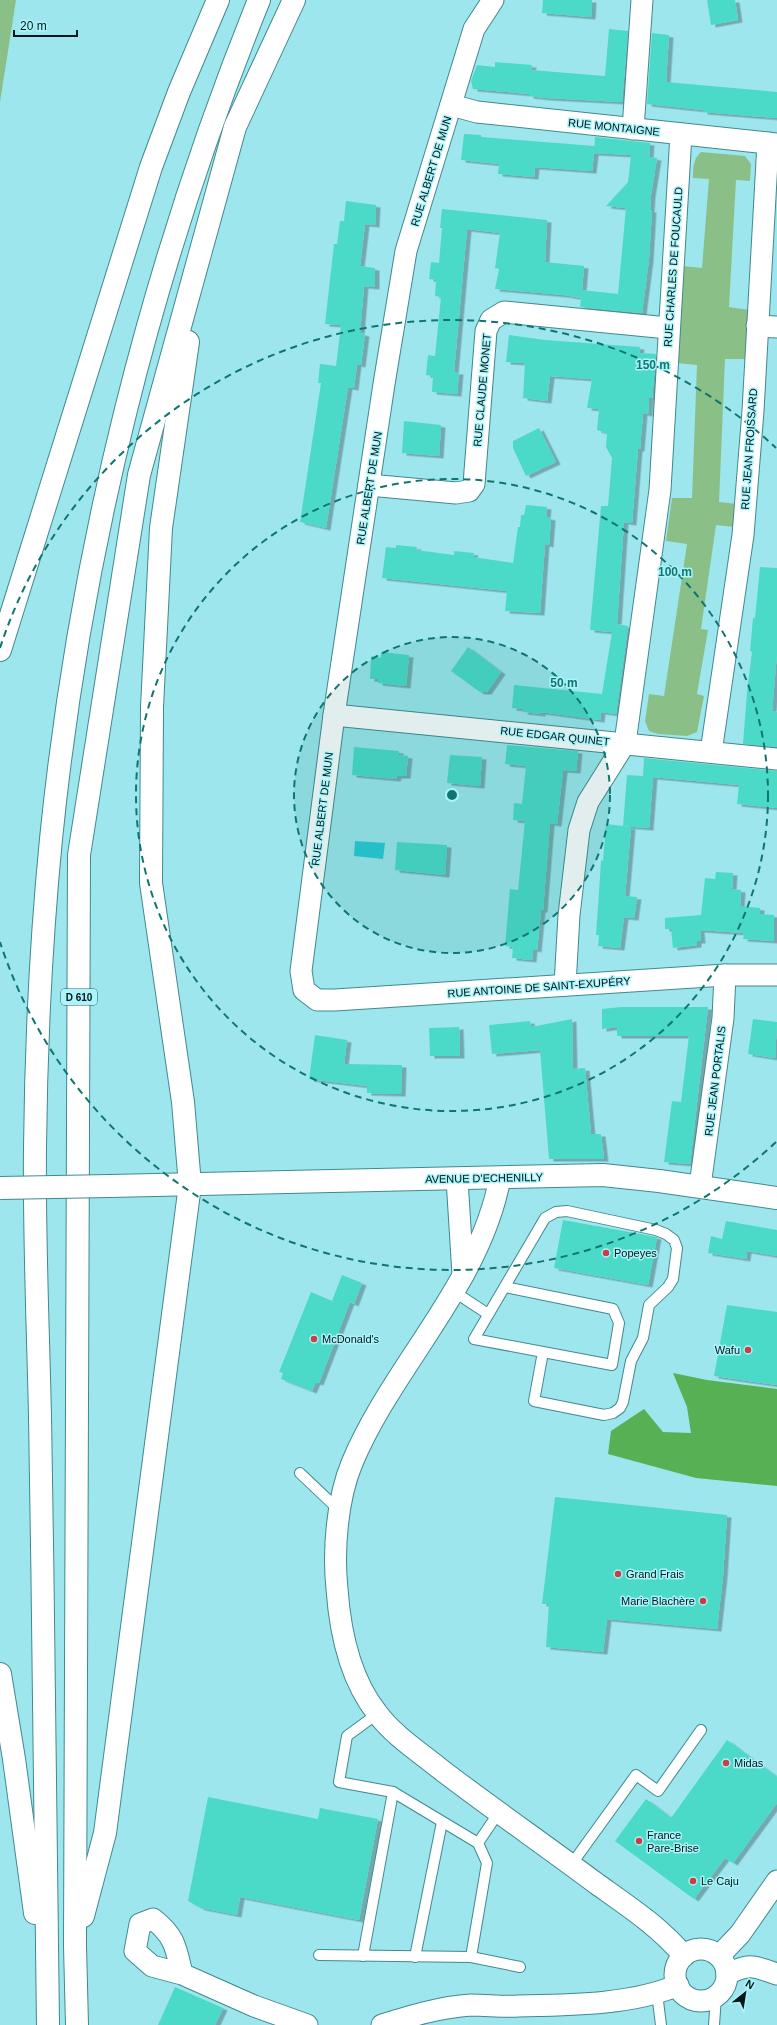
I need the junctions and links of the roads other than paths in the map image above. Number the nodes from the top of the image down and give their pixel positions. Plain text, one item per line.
1 (218, 0) edge
2 (259, 0) edge
3 (294, 0) edge
4 (493, 0) edge
5 (642, 0) edge
6 (451, 105) junction
7 (633, 129) junction
8 (681, 134) junction
9 (772, 144) edge
10 (201, 249) junction
11 (767, 327) edge
12 (668, 328) junction
13 (370, 485) junction
14 (0, 650) edge
15 (334, 715) junction
16 (625, 743) junction
17 (711, 752) junction
18 (777, 759) edge
19 (725, 975) junction
20 (777, 975) edge
21 (565, 985) junction
22 (304, 990) joint
23 (500, 1178) junction
24 (457, 1179) junction
25 (190, 1185) junction
26 (700, 1186) junction
27 (0, 1188) edge
28 (777, 1198) edge
29 (458, 1283) junction
30 (505, 1287) junction
31 (488, 1314) junction
32 (543, 1352) junction
33 (300, 1473) dead end
34 (340, 1511) junction
35 (0, 1674) edge
36 (377, 1714) junction
37 (701, 1730) dead end
38 (393, 1792) junction
39 (499, 1812) junction
40 (442, 1822) junction
41 (478, 1843) junction
42 (571, 1865) junction
43 (777, 1881) edge
44 (75, 1946) junction
45 (319, 1955) dead end
46 (363, 1956) junction
47 (684, 1956) junction
48 (415, 1957) junction
49 (471, 1957) junction
50 (723, 1965) junction
51 (520, 1967) dead end
52 (182, 1974) dead end
53 (777, 1974) edge
54 (678, 1985) junction
55 (657, 1993) junction
56 (716, 1996) junction
57 (48, 2019) edge
58 (77, 2025) edge
59 (308, 2025) edge
60 (382, 2025) edge
61 (661, 2025) edge
62 (714, 2025) edge

1 - 14 main road
2 - 57 main road
3 - 10 main road, D 610
4 - 6 street, RUE ALBERT DE MUN
5 - 7 street
6 - 7 street, RUE MONTAIGNE
6 - 13 street, RUE ALBERT DE MUN
7 - 8 street, RUE MONTAIGNE
8 - 9 street, RUE MONTAIGNE
8 - 12 street, RUE CHARLES DE FOUCAULD
9 - 11 street, RUE JEAN FROISSARD
10 - 25 main road
10 - 44 main road, D 610
11 - 17 street, RUE JEAN FROISSARD
12 - 13 street, RUE CLAUDE MONET
12 - 16 street, RUE CHARLES DE FOUCAULD
13 - 15 street, RUE ALBERT DE MUN
15 - 16 street, RUE EDGAR QUINET
15 - 22 street, RUE ALBERT DE MUN
16 - 17 street, RUE EDGAR QUINET
16 - 21 street, RUE CHARLES DE FOUCAULD
17 - 18 street, RUE EDGAR QUINET
19 - 20 street, RUE ANTOINE DE SAINT-EXUPÉRY
19 - 21 street, RUE ANTOINE DE SAINT-EXUPÉRY
19 - 26 street, RUE JEAN PORTALIS
21 - 22 street, RUE ANTOINE DE SAINT-EXUPÉRY
23 - 24 main road, AVENUE D'ECHENILLY
23 - 26 main road, AVENUE D'ECHENILLY
23 - 29 street
24 - 25 main road, AVENUE D'ECHENILLY
24 - 29 street
25 - 27 main road, AVENUE D'ECHENILLY, bridge
25 - 44 main road
26 - 28 main road, AVENUE D'ECHENILLY
29 - 31 lane
29 - 34 street
30 - 31 lane
30 - 32 lane
30 - 32 lane
31 - 32 lane
33 - 34 lane
34 - 36 street
35 - 57 main road
36 - 38 lane
36 - 39 street
37 - 42 lane
38 - 40 lane
38 - 46 lane
39 - 41 lane
39 - 42 street
40 - 41 lane
40 - 48 lane
41 - 49 lane
42 - 47 street
43 - 50 street
44 - 58 main road, D 610
45 - 46 lane
46 - 48 lane
47 - 50 street
47 - 54 street
48 - 49 lane
49 - 51 lane
50 - 53 street
50 - 56 street
52 - 59 street
54 - 55 street
54 - 56 street
55 - 60 street
55 - 61 lane
56 - 62 lane

